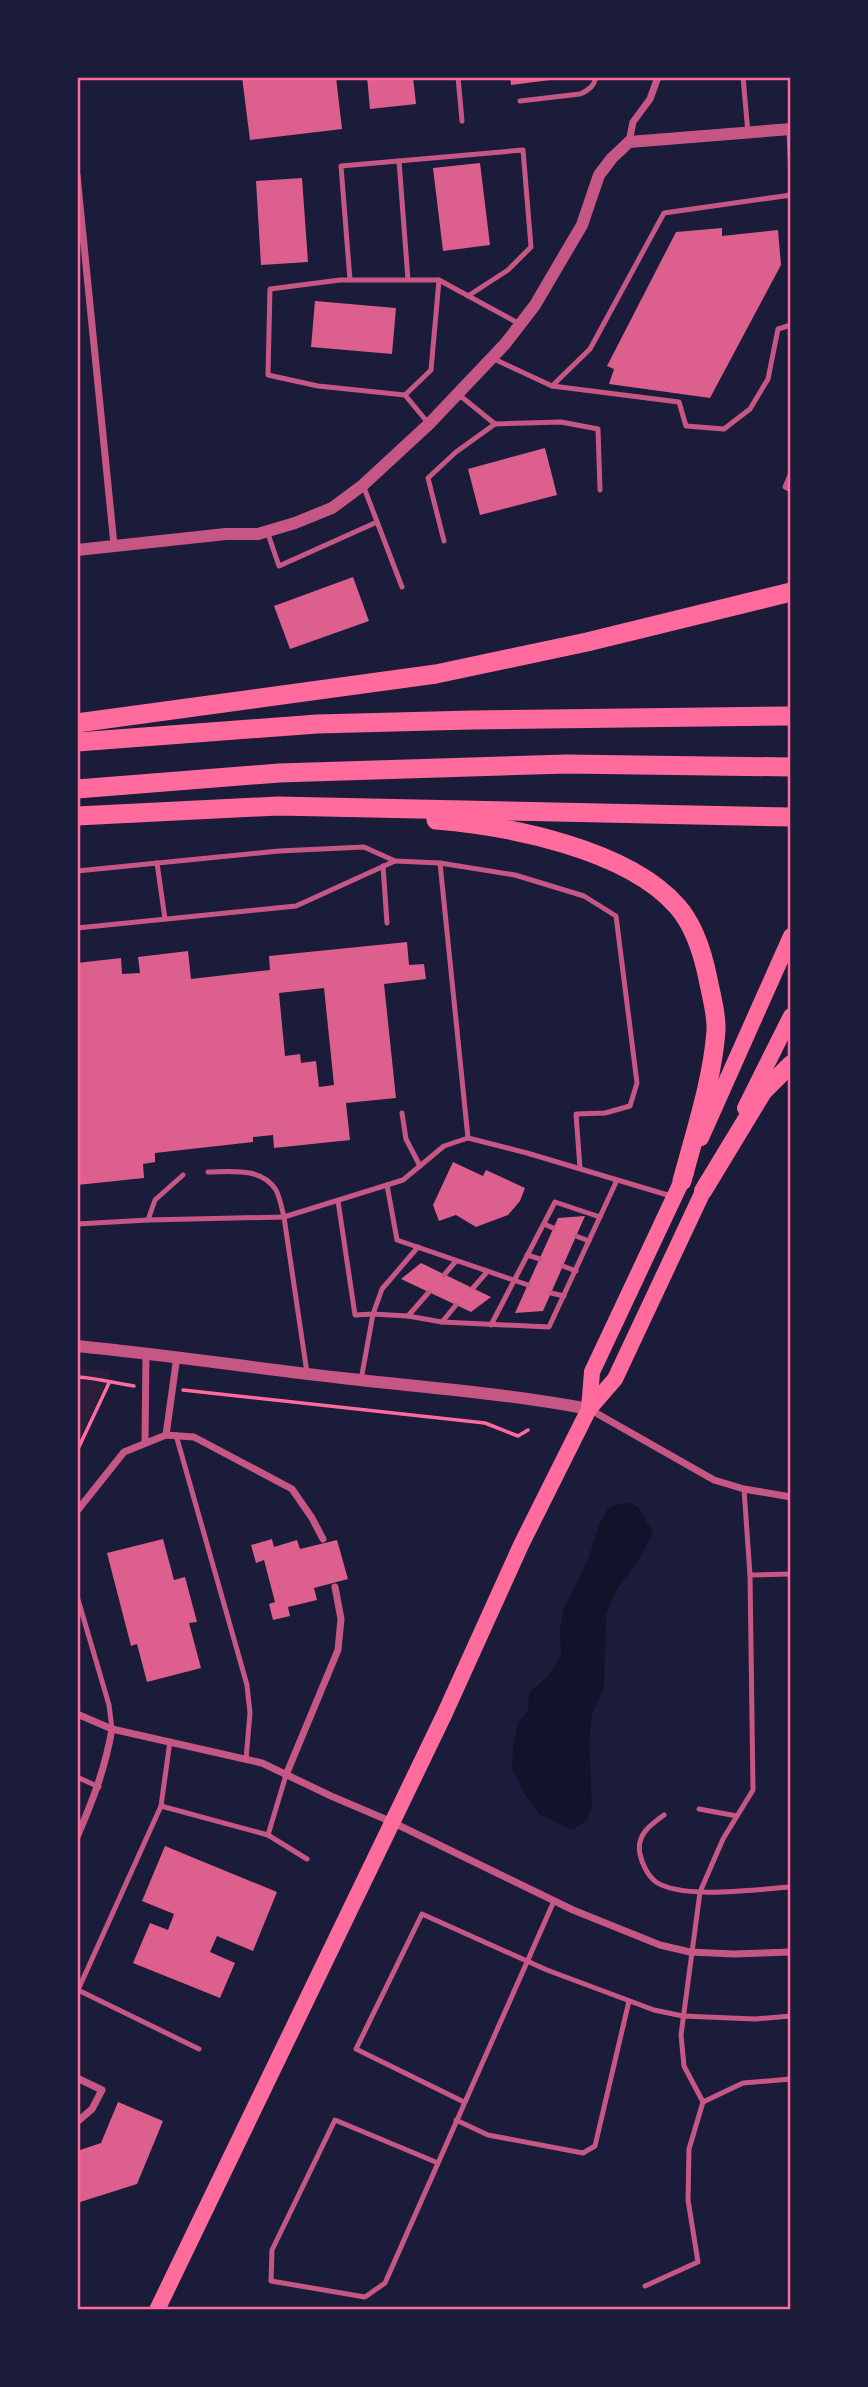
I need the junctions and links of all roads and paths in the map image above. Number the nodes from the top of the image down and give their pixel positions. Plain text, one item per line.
1 (458, 77) edge
2 (596, 77) edge
3 (658, 77) edge
4 (743, 77) edge
5 (520, 101) dead end
6 (462, 121) dead end
7 (790, 129) edge
8 (748, 133) junction
9 (629, 142) junction
10 (399, 161) junction
11 (77, 175) edge
12 (791, 178) edge
13 (791, 195) edge
14 (350, 280) junction
15 (408, 280) junction
16 (439, 280) junction
17 (468, 296) junction
18 (520, 324) junction
19 (791, 325) edge
20 (492, 358) junction
21 (552, 386) junction
22 (458, 394) junction
23 (405, 395) junction
24 (429, 424) junction
25 (495, 424) junction
26 (791, 473) edge
27 (363, 485) junction
28 (600, 490) dead end
29 (791, 490) edge
30 (377, 522) junction
31 (267, 531) junction
32 (444, 541) dead end
33 (114, 545) junction
34 (77, 550) edge
35 (402, 587) dead end
36 (791, 592) edge
37 (791, 716) edge
38 (77, 723) edge
39 (77, 742) edge
40 (786, 767) edge
41 (77, 789) edge
42 (278, 806) junction
43 (77, 816) edge
44 (791, 817) edge
45 (395, 861) junction
46 (157, 863) junction
47 (440, 863) junction
48 (383, 866) junction
49 (77, 871) edge
50 (165, 919) junction
51 (387, 923) dead end
52 (77, 928) edge
53 (791, 936) edge
54 (791, 1016) edge
55 (791, 1064) edge
56 (402, 1113) dead end
57 (468, 1138) junction
58 (420, 1166) junction
59 (580, 1168) junction
60 (208, 1172) dead end
61 (183, 1175) dead end
62 (617, 1180) junction
63 (387, 1185) junction
64 (678, 1189) junction
65 (703, 1191) junction
66 (338, 1201) junction
67 (285, 1217) junction
68 (600, 1217) junction
69 (148, 1220) junction
70 (77, 1224) edge
71 (544, 1224) junction
72 (553, 1228) dead end
73 (576, 1236) dead end
74 (589, 1241) junction
75 (418, 1247) junction
76 (527, 1255) junction
77 (540, 1259) dead end
78 (456, 1261) junction
79 (563, 1266) dead end
80 (576, 1270) junction
81 (487, 1272) junction
82 (444, 1275) dead end
83 (514, 1281) junction
84 (528, 1285) dead end
85 (472, 1288) dead end
86 (429, 1292) dead end
87 (551, 1293) dead end
88 (564, 1296) junction
89 (456, 1305) dead end
90 (373, 1314) junction
91 (408, 1316) junction
92 (442, 1322) junction
93 (491, 1325) junction
94 (77, 1346) edge
95 (146, 1353) junction
96 (177, 1356) junction
97 (307, 1373) junction
98 (77, 1377) edge
99 (361, 1380) junction
100 (109, 1383) junction
101 (146, 1387) junction
102 (172, 1389) junction
103 (589, 1409) junction
104 (528, 1430) dead end
105 (166, 1435) junction
106 (176, 1435) junction
107 (145, 1442) junction
108 (77, 1451) edge
109 (744, 1489) junction
110 (791, 1497) edge
111 (77, 1511) edge
112 (323, 1539) dead end
113 (791, 1574) edge
114 (750, 1575) junction
115 (335, 1587) dead end
116 (77, 1596) edge
117 (77, 1714) edge
118 (112, 1729) junction
119 (170, 1741) junction
120 (246, 1759) junction
121 (286, 1775) junction
122 (77, 1777) edge
123 (99, 1787) junction
124 (161, 1806) junction
125 (699, 1809) dead end
126 (664, 1815) dead end
127 (737, 1816) junction
128 (392, 1822) junction
129 (268, 1835) junction
130 (77, 1837) edge
131 (307, 1859) dead end
132 (791, 1887) edge
133 (699, 1892) junction
134 (554, 1901) junction
135 (690, 1952) junction
136 (791, 1952) edge
137 (527, 1960) junction
138 (629, 2001) junction
139 (683, 2016) junction
140 (791, 2016) edge
141 (199, 2049) dead end
142 (77, 2078) edge
143 (791, 2080) edge
144 (464, 2102) junction
145 (704, 2102) junction
146 (456, 2120) junction
147 (77, 2122) edge
148 (438, 2163) junction
149 (645, 2286) dead end
150 (157, 2310) edge

1 - 6 lane
2 - 5 lane
3 - 9 street
4 - 8 lane
7 - 8 street
7 - 12 lane
8 - 9 street
9 - 18 street
10 - 14 lane
10 - 15 lane
10 - 17 lane
11 - 33 street
13 - 21 lane
14 - 15 lane
14 - 23 lane
15 - 16 lane
16 - 17 lane
16 - 23 lane
17 - 18 lane
18 - 20 street
19 - 21 lane
20 - 21 lane
20 - 22 street
22 - 24 street
22 - 25 lane
23 - 24 lane
24 - 27 street
25 - 28 lane
25 - 32 lane
26 - 29 lane
27 - 30 lane
27 - 31 street
30 - 31 lane
30 - 35 lane
31 - 33 street
33 - 34 street
36 - 38 highway
37 - 39 highway
40 - 41 highway
42 - 43 highway
42 - 44 highway
42 - 64 highway
45 - 46 lane
45 - 47 lane
45 - 48 lane
46 - 49 lane
46 - 50 lane
47 - 57 lane
47 - 59 lane
48 - 50 lane
48 - 51 lane
50 - 52 lane
53 - 64 main road
54 - 65 main road
55 - 65 highway
56 - 58 lane
57 - 58 lane
57 - 59 lane
58 - 63 lane
59 - 62 lane
60 - 67 lane
61 - 69 lane
62 - 64 lane
62 - 68 lane
63 - 66 lane
63 - 75 lane
64 - 103 main road
65 - 103 main road
66 - 67 lane
66 - 90 lane
67 - 69 lane
67 - 97 lane
68 - 71 lane
68 - 74 lane
69 - 70 lane
71 - 72 lane
71 - 76 lane
73 - 74 lane
74 - 80 lane
75 - 78 lane
75 - 90 lane
76 - 77 lane
76 - 83 lane
78 - 81 lane
78 - 82 lane
79 - 80 lane
80 - 88 lane
81 - 83 lane
81 - 85 lane
83 - 84 lane
83 - 93 lane
86 - 91 lane
87 - 88 lane
88 - 93 lane
89 - 92 lane
90 - 91 lane
90 - 99 lane
91 - 92 lane
92 - 93 lane
94 - 95 street
95 - 96 street
95 - 101 street
96 - 97 street
96 - 102 street
97 - 99 street
98 - 100 path
99 - 103 street
100 - 101 path
100 - 108 path
101 - 107 street
102 - 104 path
102 - 105 street
103 - 109 street
103 - 128 main road
105 - 106 street
105 - 107 street
106 - 112 street
106 - 120 lane
107 - 111 street
109 - 110 street
109 - 114 lane
113 - 114 lane
114 - 127 lane
115 - 121 street
116 - 118 lane
117 - 118 street
118 - 119 street
118 - 123 street
119 - 120 street
119 - 124 lane
120 - 121 street
121 - 128 street
121 - 129 lane
122 - 123 lane
123 - 130 street
124 - 129 lane
124 - 141 lane
125 - 127 lane
126 - 133 lane
127 - 133 lane
128 - 134 street
128 - 150 main road
129 - 131 lane
132 - 133 lane
133 - 135 lane
134 - 135 street
134 - 137 lane
135 - 136 street
135 - 139 lane
137 - 138 lane
137 - 144 lane
137 - 144 lane
138 - 139 lane
138 - 146 lane
139 - 140 lane
139 - 145 lane
142 - 147 street
143 - 145 lane
144 - 146 lane
145 - 149 lane
146 - 148 lane
148 - 148 lane

